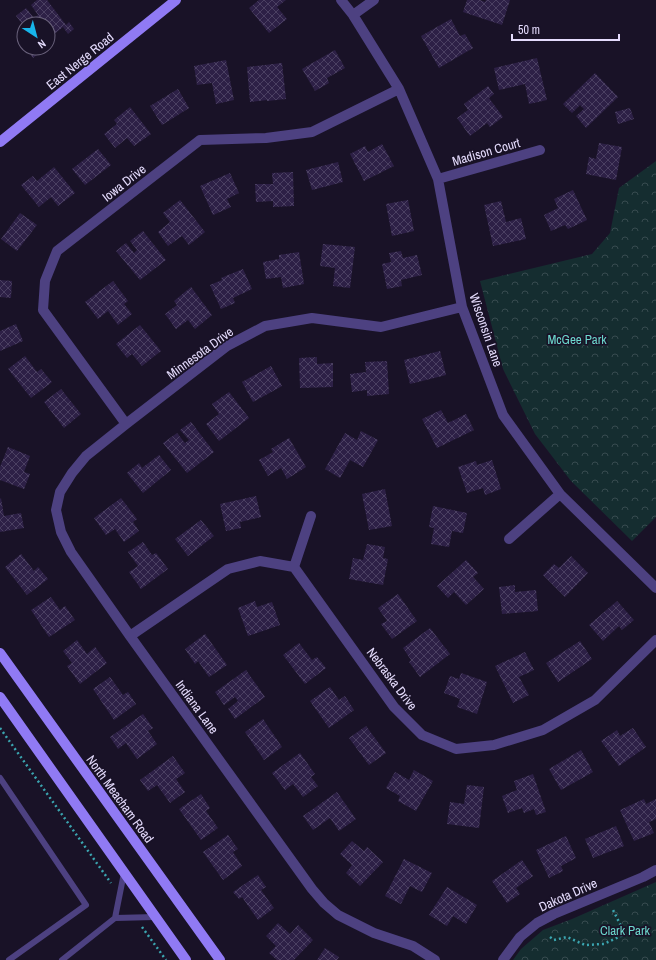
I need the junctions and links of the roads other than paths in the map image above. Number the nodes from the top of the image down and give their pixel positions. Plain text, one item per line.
1 (176, 0) edge
2 (341, 0) edge
3 (374, 0) edge
4 (353, 15) junction
5 (399, 89) junction
6 (0, 142) edge
7 (540, 150) dead end
8 (438, 179) junction
9 (462, 307) junction
10 (126, 424) junction
11 (560, 494) junction
12 (311, 516) dead end
13 (508, 539) dead end
14 (294, 567) junction
15 (656, 588) edge
16 (130, 636) junction
17 (656, 640) edge
18 (0, 653) edge
19 (0, 697) edge
20 (0, 778) edge
21 (656, 870) edge
22 (124, 873) junction
23 (155, 917) junction
24 (115, 918) junction
25 (9, 960) edge
26 (62, 960) edge
27 (186, 960) edge
28 (220, 960) edge
29 (435, 960) edge
30 (503, 960) edge

1 - 6 main road, East Nerge Road
2 - 4 street, Wisconsin Lane
3 - 4 street
4 - 5 street, Wisconsin Lane
5 - 8 street, Wisconsin Lane
5 - 10 street, Iowa Drive
7 - 8 street, Madison Court
8 - 9 street, Wisconsin Lane
9 - 10 street, Minnesota Drive
9 - 11 street, Wisconsin Lane
10 - 16 street, Indiana Lane
11 - 13 street
11 - 15 street, Wisconsin Lane
12 - 14 street
14 - 16 street
14 - 17 street, Nebraska Drive
16 - 29 street, Indiana Lane
18 - 28 main road, North Meacham Road
19 - 22 main road
20 - 25 lane
21 - 30 street, Dakota Drive
22 - 23 main road
22 - 24 lane
23 - 24 lane
23 - 27 main road
24 - 26 lane

